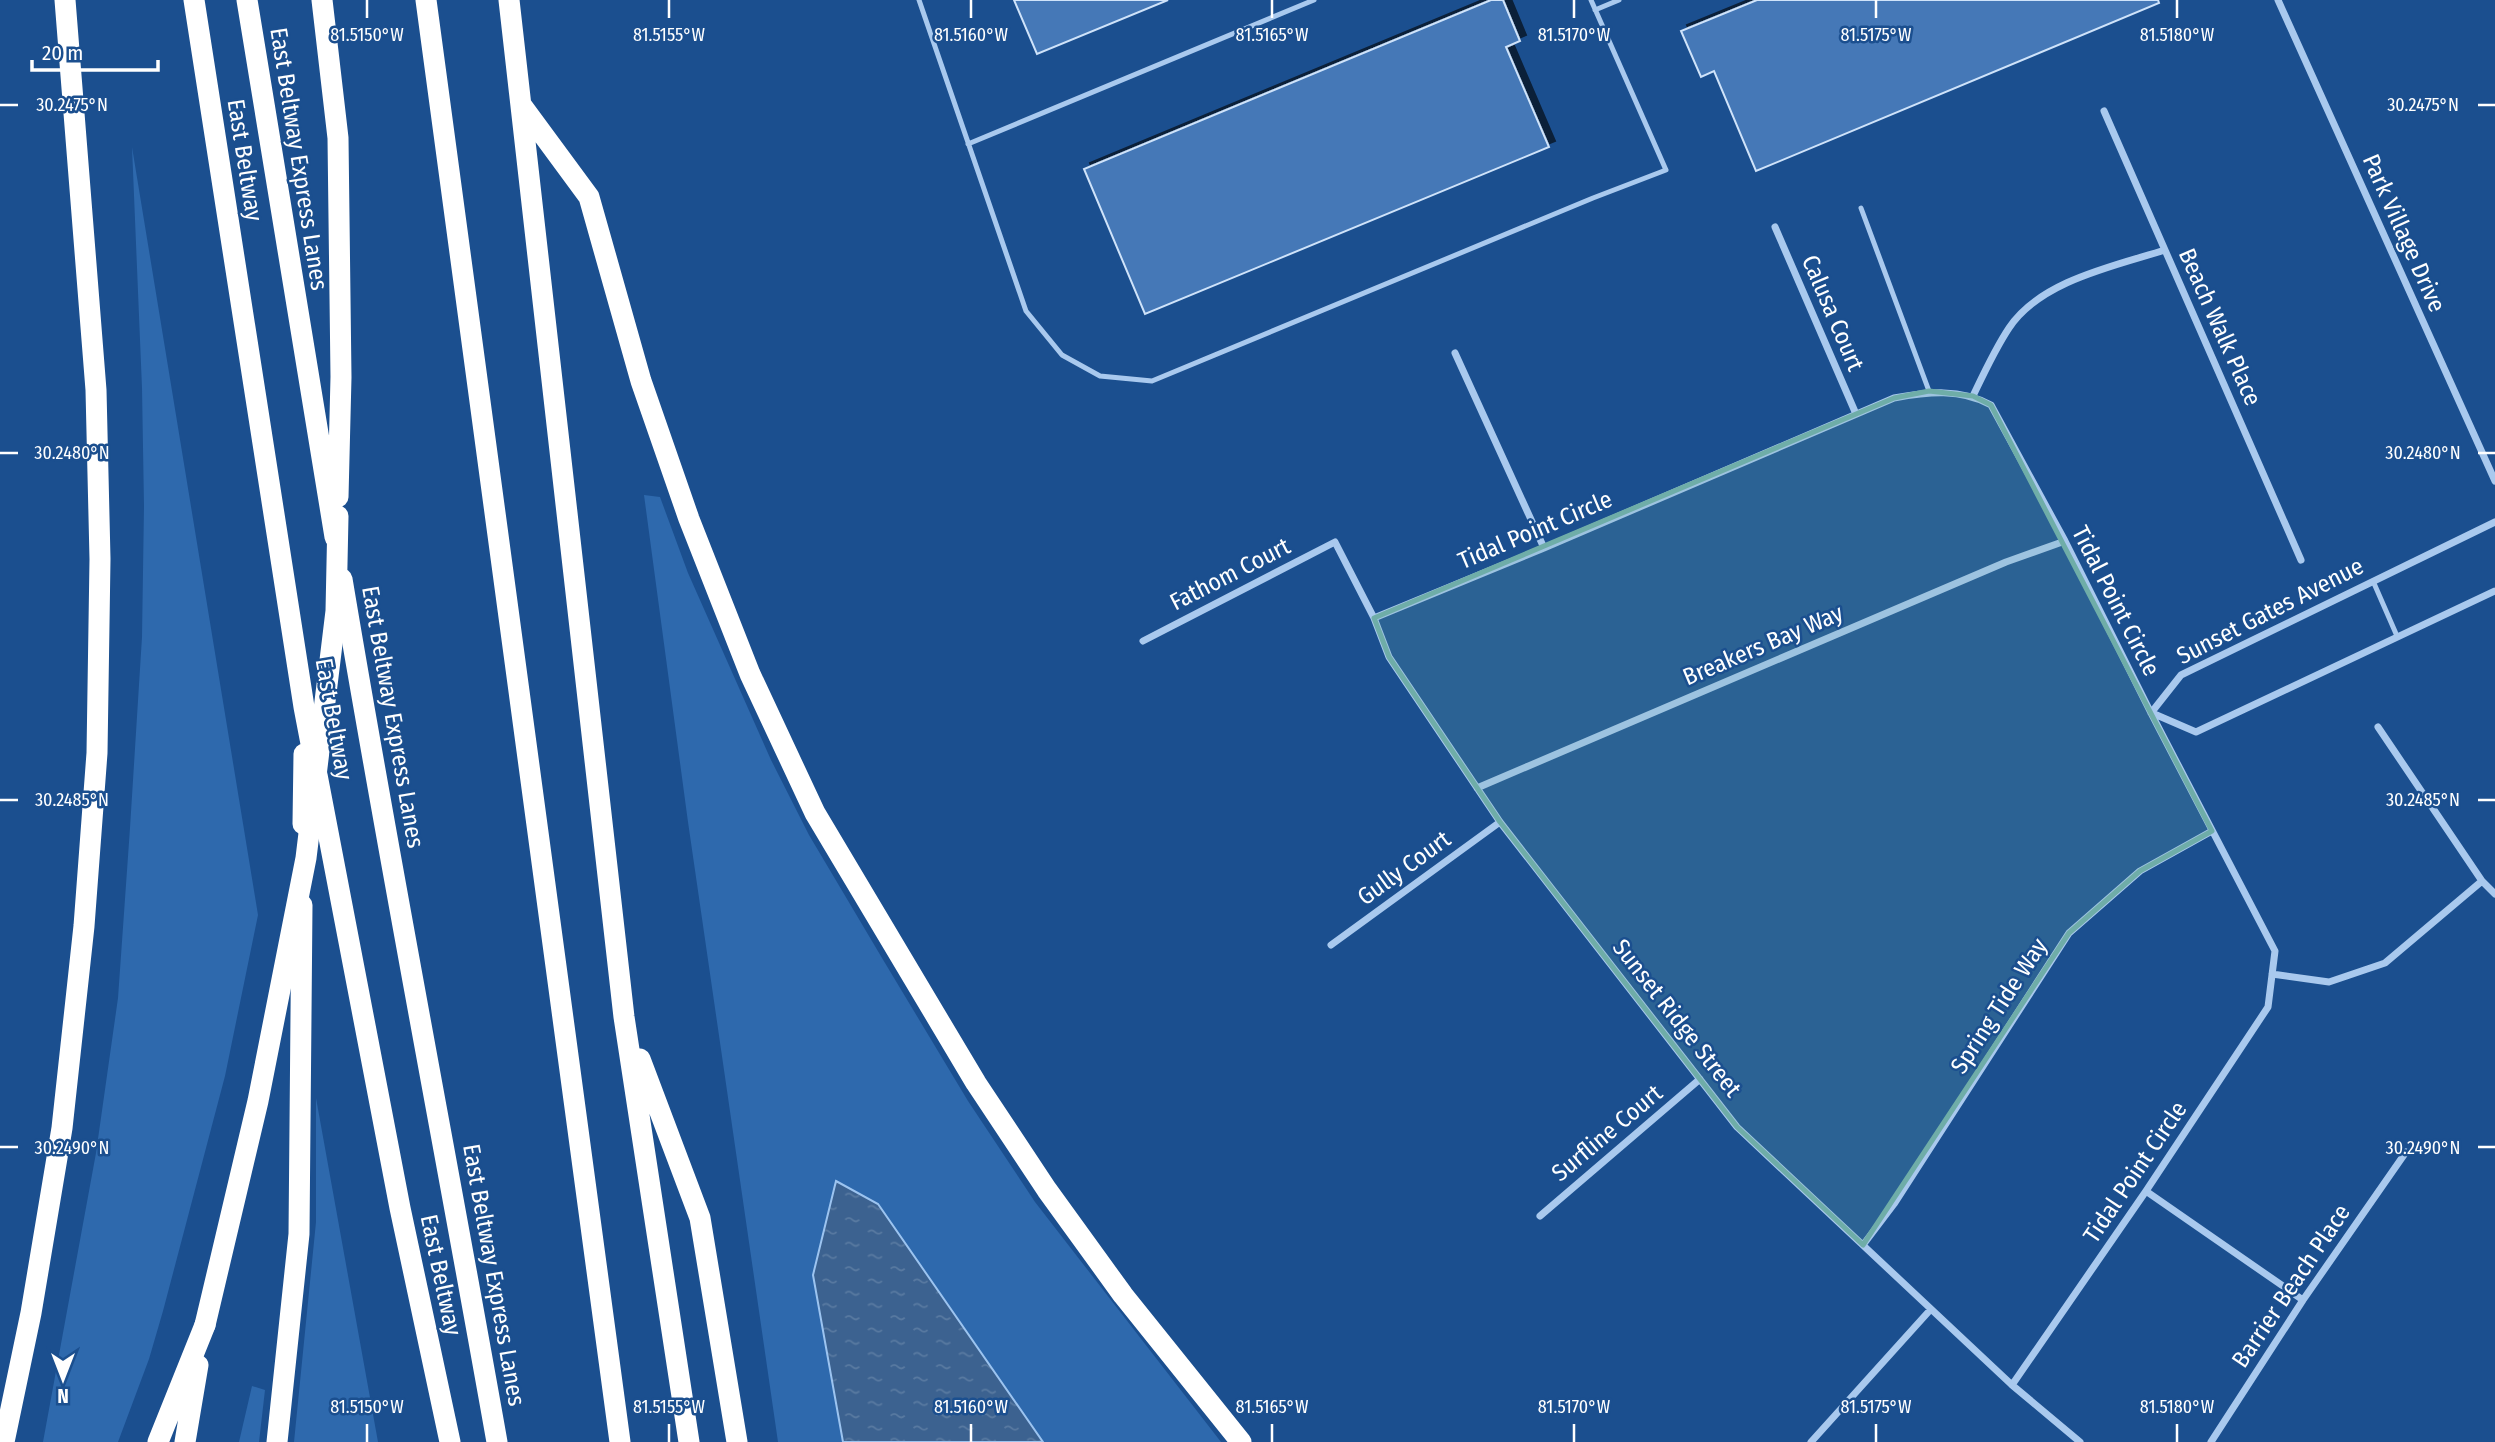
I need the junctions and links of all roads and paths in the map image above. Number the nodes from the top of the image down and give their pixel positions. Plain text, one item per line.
1 (65, 0) edge
2 (194, 0) edge
3 (247, 0) edge
4 (322, 0) edge
5 (426, 0) edge
6 (509, 0) edge
7 (919, 0) edge
8 (1314, 0) edge
9 (1591, 0) edge
10 (1619, 0) edge
11 (2278, 0) edge
12 (1595, 10) junction
13 (522, 106) junction
14 (2104, 111) dead end
15 (968, 144) junction
16 (1861, 208) dead end
17 (1775, 227) dead end
18 (2165, 250) junction
19 (1455, 353) dead end
20 (1929, 391) junction
21 (1973, 396) junction
22 (1856, 414) junction
23 (2495, 481) edge
24 (2495, 522) edge
25 (2065, 541) junction
26 (1335, 542) joint
27 (1544, 548) junction
28 (2301, 559) dead end
29 (2373, 581) junction
30 (2495, 591) edge
31 (1374, 618) junction
32 (2397, 636) junction
33 (1143, 641) dead end
34 (304, 707) junction
35 (2151, 713) junction
36 (2378, 727) dead end
37 (1477, 788) junction
38 (1500, 821) junction
39 (2212, 831) junction
40 (2482, 881) junction
41 (2495, 894) edge
42 (1331, 945) dead end
43 (2272, 974) junction
44 (624, 1017) junction
45 (1700, 1079) junction
46 (2406, 1152) dead end
47 (2146, 1191) junction
48 (1539, 1216) dead end
49 (1863, 1245) junction
50 (2303, 1300) junction
51 (1931, 1309) junction
52 (205, 1325) junction
53 (2012, 1385) junction
54 (4, 1442) edge
55 (158, 1442) edge
56 (185, 1442) edge
57 (277, 1442) edge
58 (450, 1442) edge
59 (497, 1442) edge
60 (620, 1442) edge
61 (689, 1442) edge
62 (737, 1442) edge
63 (1241, 1442) edge
64 (1811, 1442) edge
65 (2080, 1442) edge
66 (2211, 1442) edge

1 - 54 highway
2 - 34 highway, East Beltway
3 - 59 highway, East Beltway Express Lanes
4 - 52 highway, bridge
5 - 60 highway
6 - 13 highway
7 - 15 lane
8 - 15 lane
9 - 12 lane
10 - 12 lane
11 - 23 street, Park Village Drive
12 - 15 lane
13 - 44 highway
13 - 63 highway
14 - 18 street, Beach Walk Place
16 - 20 lane
17 - 22 street, Calusa Court
18 - 21 street
18 - 28 street, Beach Walk Place
19 - 27 street
20 - 21 street, Tidal Point Circle
20 - 22 street, Tidal Point Circle
21 - 25 street, Tidal Point Circle
22 - 27 street, Tidal Point Circle
24 - 29 street, Sunset Gates Avenue
25 - 35 street, Tidal Point Circle
25 - 37 street, Breakers Bay Way
26 - 31 street, Sunset Ridge Street
26 - 33 street, Fathom Court
27 - 31 street, Tidal Point Circle
29 - 32 lane
29 - 35 street, Sunset Gates Avenue
30 - 32 street
31 - 37 street, Sunset Ridge Street
32 - 35 street
34 - 57 highway
34 - 58 highway, East Beltway
35 - 39 street, Tidal Point Circle
36 - 40 street
37 - 38 street, Sunset Ridge Street
38 - 42 street, Gully Court
38 - 45 street, Sunset Ridge Street
39 - 43 street, Tidal Point Circle
39 - 49 street, Spring Tide Way
40 - 41 street
40 - 43 street
43 - 47 street, Tidal Point Circle
44 - 61 highway
44 - 62 highway
45 - 48 street, Surfline Court
45 - 49 street, Sunset Ridge Street
46 - 50 street, Barrier Beach Place
47 - 50 street
47 - 53 street, Tidal Point Circle
49 - 51 street, Sunset Ridge Street
50 - 66 street, Barrier Beach Place
51 - 53 street, Sunset Ridge Street
51 - 64 street
52 - 55 highway
52 - 56 highway
53 - 65 street, Sunset Ridge Street

